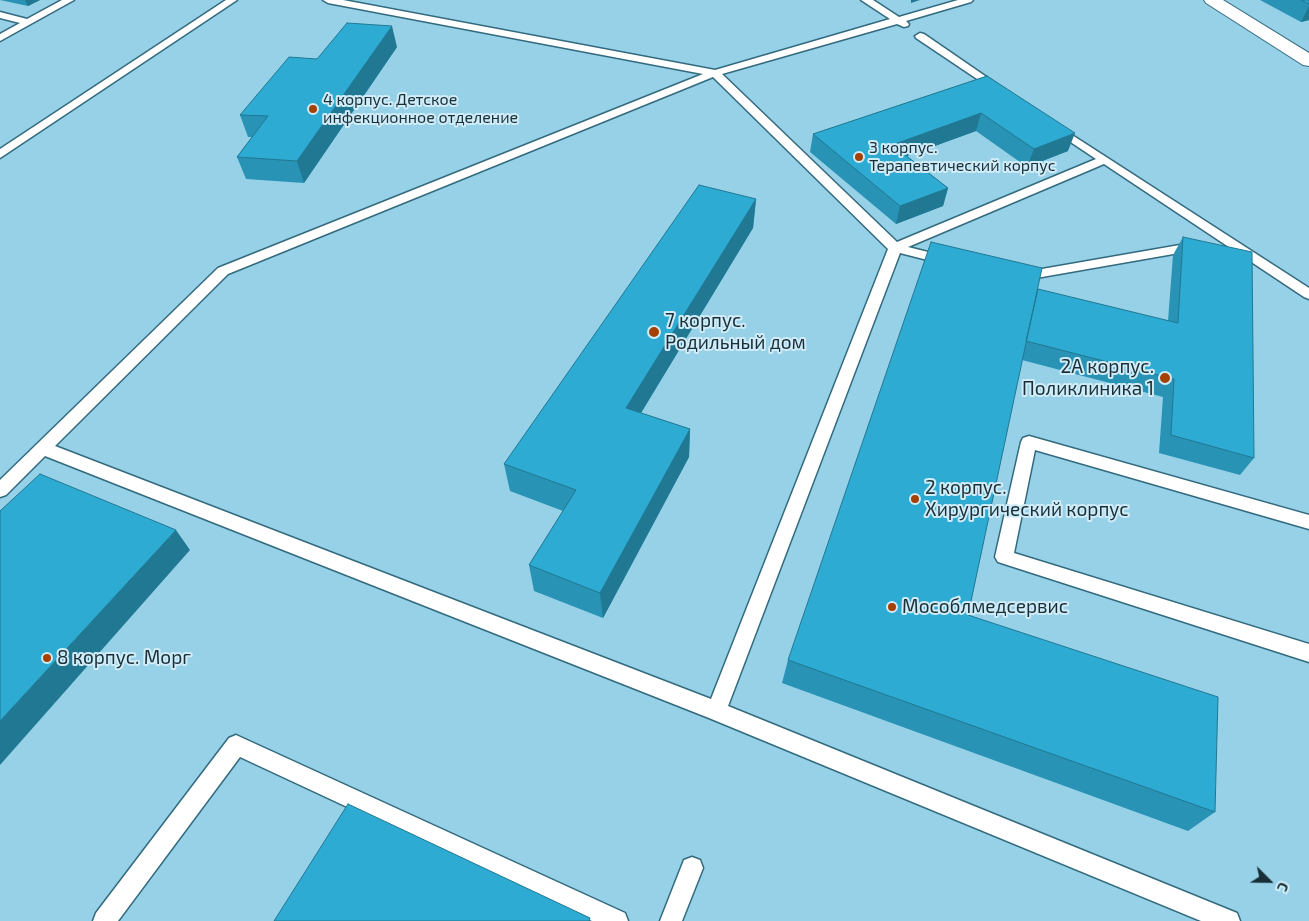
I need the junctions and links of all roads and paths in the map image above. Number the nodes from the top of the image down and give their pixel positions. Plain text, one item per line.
1 (69, 0) edge
2 (232, 0) edge
3 (328, 0) edge
4 (866, 0) edge
5 (968, 0) edge
6 (1212, 0) edge
7 (0, 15) edge
8 (28, 22) junction
9 (910, 28) junction
10 (0, 38) edge
11 (1309, 61) edge
12 (714, 74) junction
13 (1008, 95) edge
14 (1048, 122) edge
15 (0, 154) edge
16 (1104, 160) junction
17 (1228, 241) junction
18 (896, 248) junction
19 (960, 264) edge
20 (1006, 276) edge
21 (1309, 294) edge
22 (42, 448) junction
23 (0, 490) edge
24 (1309, 522) edge
25 (1309, 653) edge
26 (716, 711) junction
27 (692, 868) dead end
28 (104, 921) edge
29 (617, 921) edge
30 (670, 921) edge
31 (1229, 921) edge

1 - 8 lane
2 - 15 lane
3 - 12 lane
4 - 9 lane
5 - 9 lane
6 - 11 street
7 - 8 lane
8 - 10 lane
9 - 12 lane
9 - 13 lane
12 - 18 lane
12 - 22 lane
14 - 16 lane
16 - 17 lane
16 - 18 lane
17 - 20 lane
17 - 21 lane
18 - 19 lane
18 - 26 lane
22 - 23 lane
22 - 26 lane
24 - 25 lane
26 - 31 lane
27 - 30 lane
28 - 29 lane

